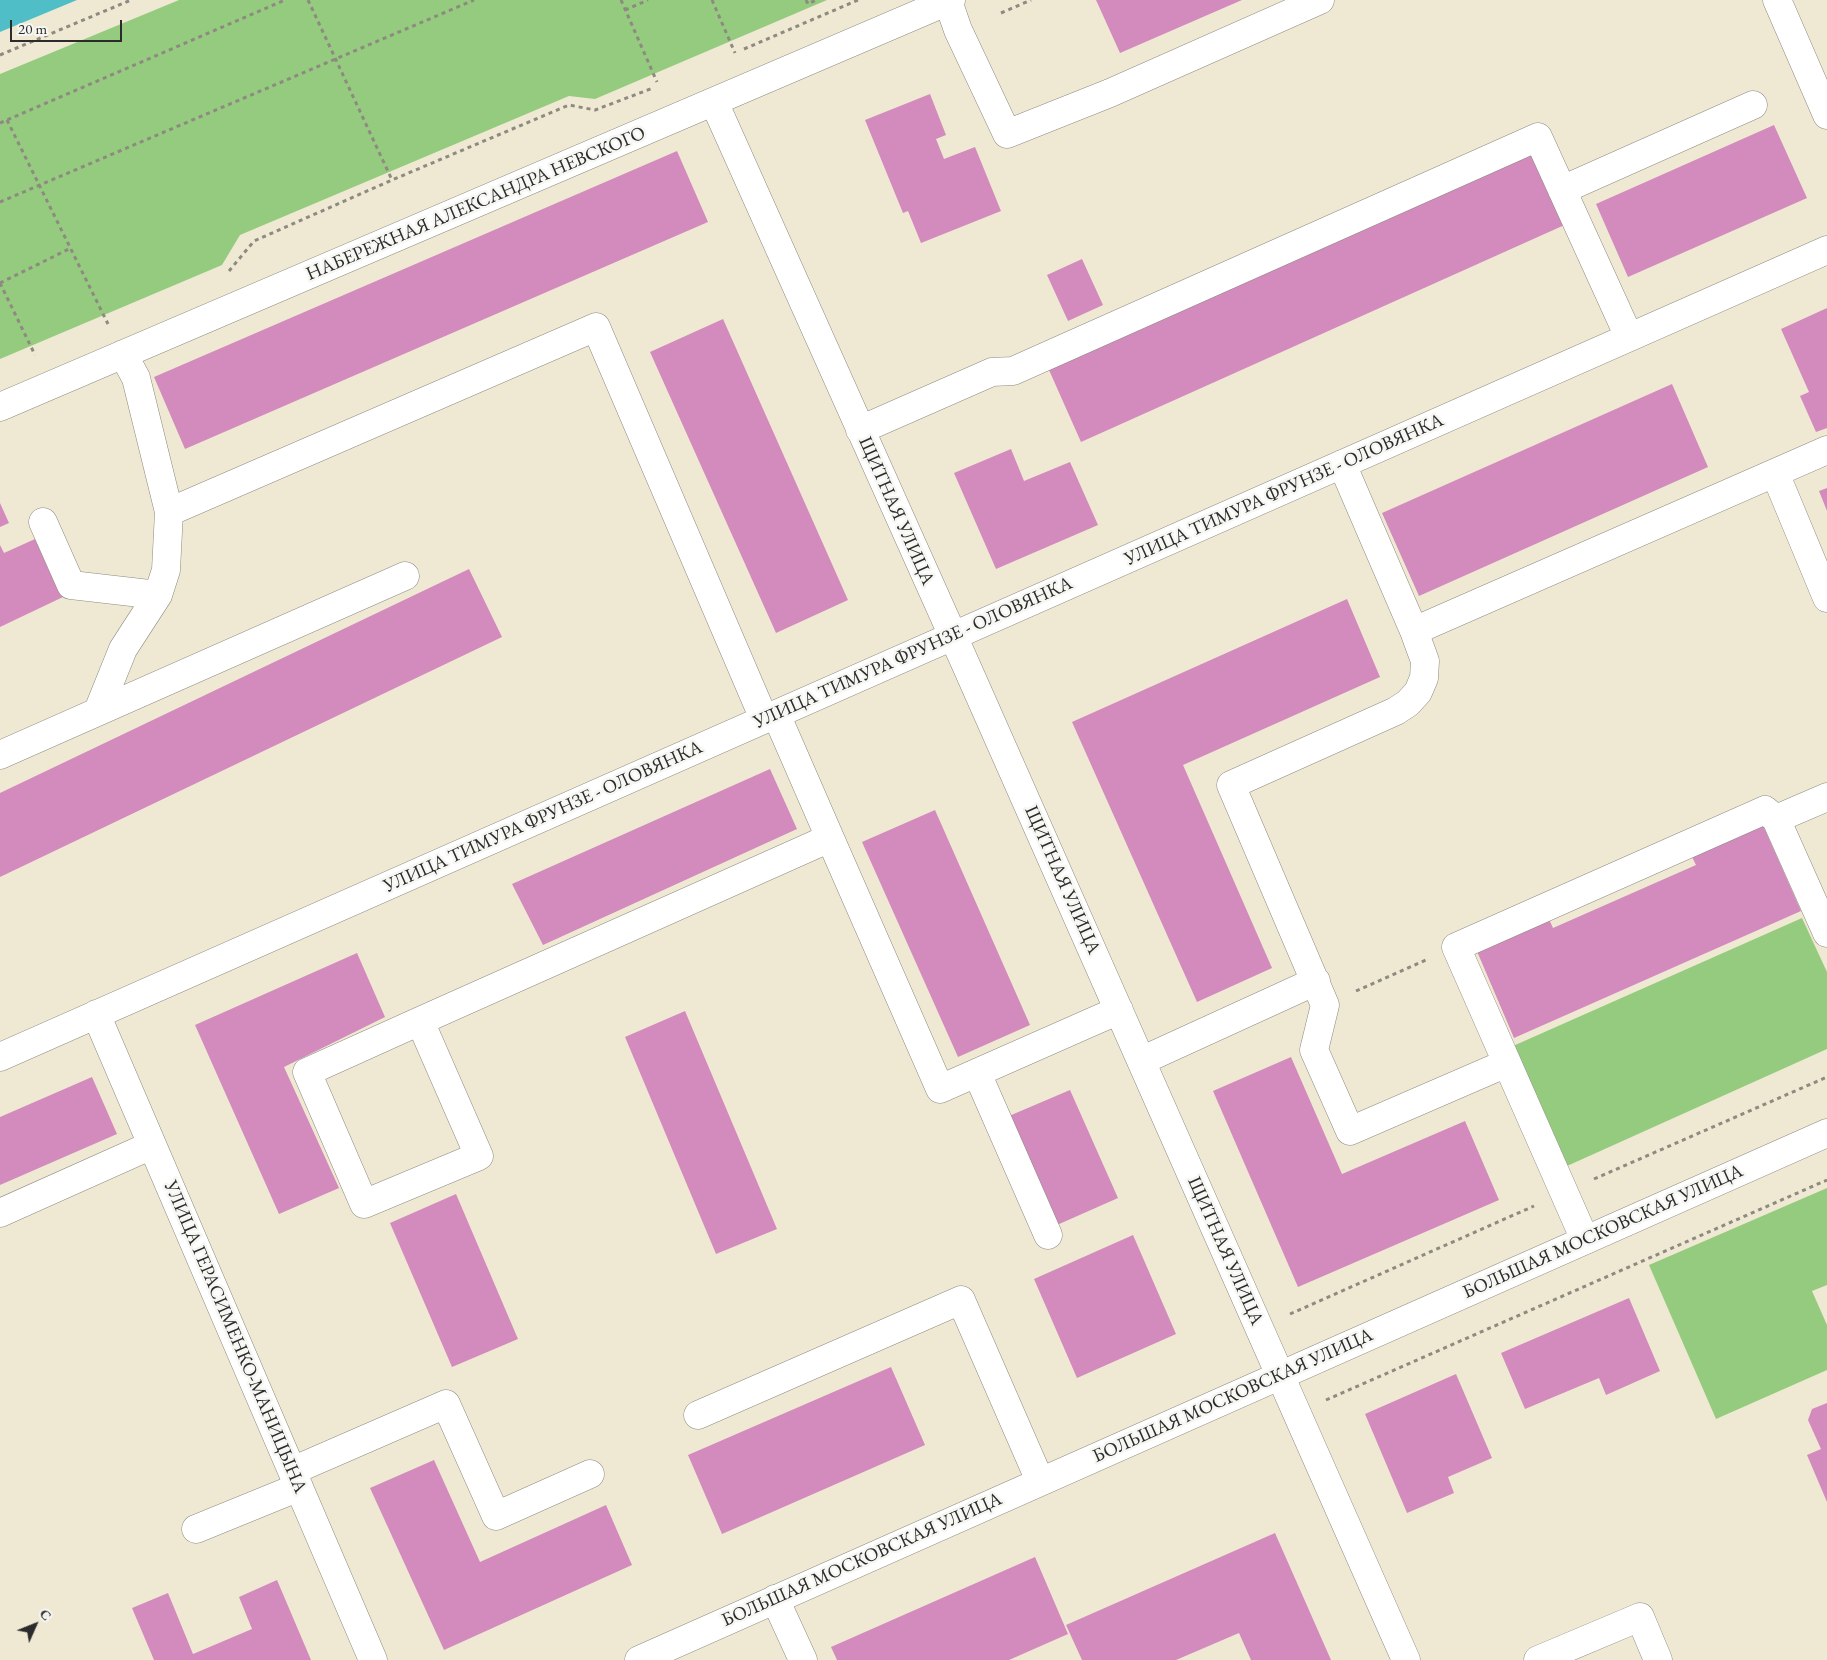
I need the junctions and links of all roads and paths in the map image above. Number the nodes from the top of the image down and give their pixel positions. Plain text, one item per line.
1 (131, 0) edge
2 (285, 0) edge
3 (308, 0) edge
4 (474, 0) edge
5 (621, 0) edge
6 (648, 0) edge
7 (712, 0) edge
8 (806, 0) edge
9 (816, 0) edge
10 (845, 0) edge
11 (858, 0) edge
12 (1031, 0) edge
13 (1320, 0) edge
14 (1777, 0) edge
15 (949, 1) edge
16 (847, 5) junction
17 (626, 10) junction
18 (1001, 13) dead end
19 (735, 53) junction
20 (0, 55) edge
21 (726, 57) dead end
22 (335, 59) junction
23 (714, 102) junction
24 (1753, 105) dead end
25 (1827, 116) edge
26 (7, 120) junction
27 (0, 123) edge
28 (392, 180) junction
29 (39, 185) junction
30 (1562, 190) junction
31 (0, 202) edge
32 (71, 248) junction
33 (1827, 250) edge
34 (227, 273) dead end
35 (0, 283) edge
36 (117, 320) dead end
37 (108, 324) junction
38 (99, 328) dead end
39 (1629, 337) junction
40 (123, 354) junction
41 (27, 359) dead end
42 (0, 407) edge
43 (860, 430) junction
44 (1827, 450) edge
45 (1342, 464) junction
46 (1775, 473) junction
47 (169, 512) junction
48 (43, 522) dead end
49 (405, 576) dead end
50 (158, 595) junction
51 (1827, 598) edge
52 (1414, 631) junction
53 (953, 636) junction
54 (98, 712) junction
55 (770, 716) junction
56 (0, 755) edge
57 (1827, 797) edge
58 (1776, 819) junction
59 (830, 838) junction
60 (1826, 930) edge
61 (1456, 947) junction
62 (1321, 993) junction
63 (1119, 1010) junction
64 (96, 1014) junction
65 (420, 1021) junction
66 (0, 1057) edge
67 (1141, 1061) junction
68 (1507, 1063) junction
69 (977, 1073) junction
70 (1827, 1077) edge
71 (1827, 1134) edge
72 (152, 1145) junction
73 (1827, 1180) edge
74 (1589, 1182) dead end
75 (1541, 1203) dead end
76 (0, 1213) edge
77 (1048, 1235) dead end
78 (1585, 1240) junction
79 (1289, 1315) dead end
80 (1280, 1375) junction
81 (1326, 1400) dead end
82 (698, 1415) dead end
83 (590, 1474) dead end
84 (296, 1479) junction
85 (1040, 1481) junction
86 (196, 1529) dead end
87 (775, 1599) junction
88 (373, 1660) edge
89 (639, 1660) edge
90 (803, 1660) edge
91 (1406, 1660) edge
92 (1538, 1660) edge
93 (1658, 1660) edge

1 - 20 path
2 - 26 path
3 - 22 path
4 - 22 path
5 - 17 path
6 - 17 path
7 - 19 path
8 - 9 path
10 - 16 path
11 - 16 path
12 - 18 path
13 - 15 street
14 - 25 street
15 - 23 street, НАБЕРЕЖНАЯ АЛЕКСАНДРА НЕВСКОГО
16 - 19 path
17 - 28 path
19 - 21 path
22 - 28 path
22 - 29 path
23 - 40 street, НАБЕРЕЖНАЯ АЛЕКСАНДРА НЕВСКОГО
23 - 43 street, ЩИТНАЯ УЛИЦА
24 - 30 street
26 - 27 path
26 - 29 path
28 - 34 path
29 - 31 path
29 - 32 path
30 - 39 street
30 - 43 street
32 - 35 path
32 - 37 path
33 - 39 street, УЛИЦА ТИМУРА ФРУНЗЕ - ОЛОВЯНКА
35 - 41 path
36 - 37 path
37 - 38 path
39 - 45 street, УЛИЦА ТИМУРА ФРУНЗЕ - ОЛОВЯНКА
40 - 42 street, НАБЕРЕЖНАЯ АЛЕКСАНДРА НЕВСКОГО
40 - 47 street
43 - 53 street, ЩИТНАЯ УЛИЦА
44 - 46 street
45 - 52 street
45 - 53 street, УЛИЦА ТИМУРА ФРУНЗЕ - ОЛОВЯНКА
46 - 51 street
46 - 52 street
47 - 50 street
47 - 55 street
48 - 50 street
49 - 54 street
50 - 54 street
52 - 62 street
53 - 55 street, УЛИЦА ТИМУРА ФРУНЗЕ - ОЛОВЯНКА
53 - 63 street, ЩИТНАЯ УЛИЦА
54 - 56 street
55 - 59 street
55 - 64 street, УЛИЦА ТИМУРА ФРУНЗЕ - ОЛОВЯНКА
57 - 58 street
58 - 60 street
58 - 61 street
59 - 65 street
59 - 69 street
61 - 62 path
61 - 68 street
62 - 67 street
62 - 68 street
63 - 67 street, ЩИТНАЯ УЛИЦА
63 - 69 street
64 - 66 street, УЛИЦА ТИМУРА ФРУНЗЕ - ОЛОВЯНКА
64 - 72 street, УЛИЦА ГЕРАСИМЕНКО-МАНИЦЫНА
65 - 65 street
67 - 80 street, ЩИТНАЯ УЛИЦА
68 - 78 street
69 - 77 street
70 - 74 path
71 - 78 street, БОЛЬШАЯ МОСКОВСКАЯ УЛИЦА
72 - 76 street
72 - 84 street, УЛИЦА ГЕРАСИМЕНКО-МАНИЦЫНА
73 - 81 path
75 - 79 path
78 - 80 street, БОЛЬШАЯ МОСКОВСКАЯ УЛИЦА
80 - 85 street, БОЛЬШАЯ МОСКОВСКАЯ УЛИЦА
80 - 91 street, ЩИТНАЯ УЛИЦА
82 - 85 street
83 - 84 street
84 - 86 street
84 - 88 street, УЛИЦА ГЕРАСИМЕНКО-МАНИЦЫНА
85 - 87 street, БОЛЬШАЯ МОСКОВСКАЯ УЛИЦА
87 - 89 street, БОЛЬШАЯ МОСКОВСКАЯ УЛИЦА
87 - 90 street
92 - 93 street

